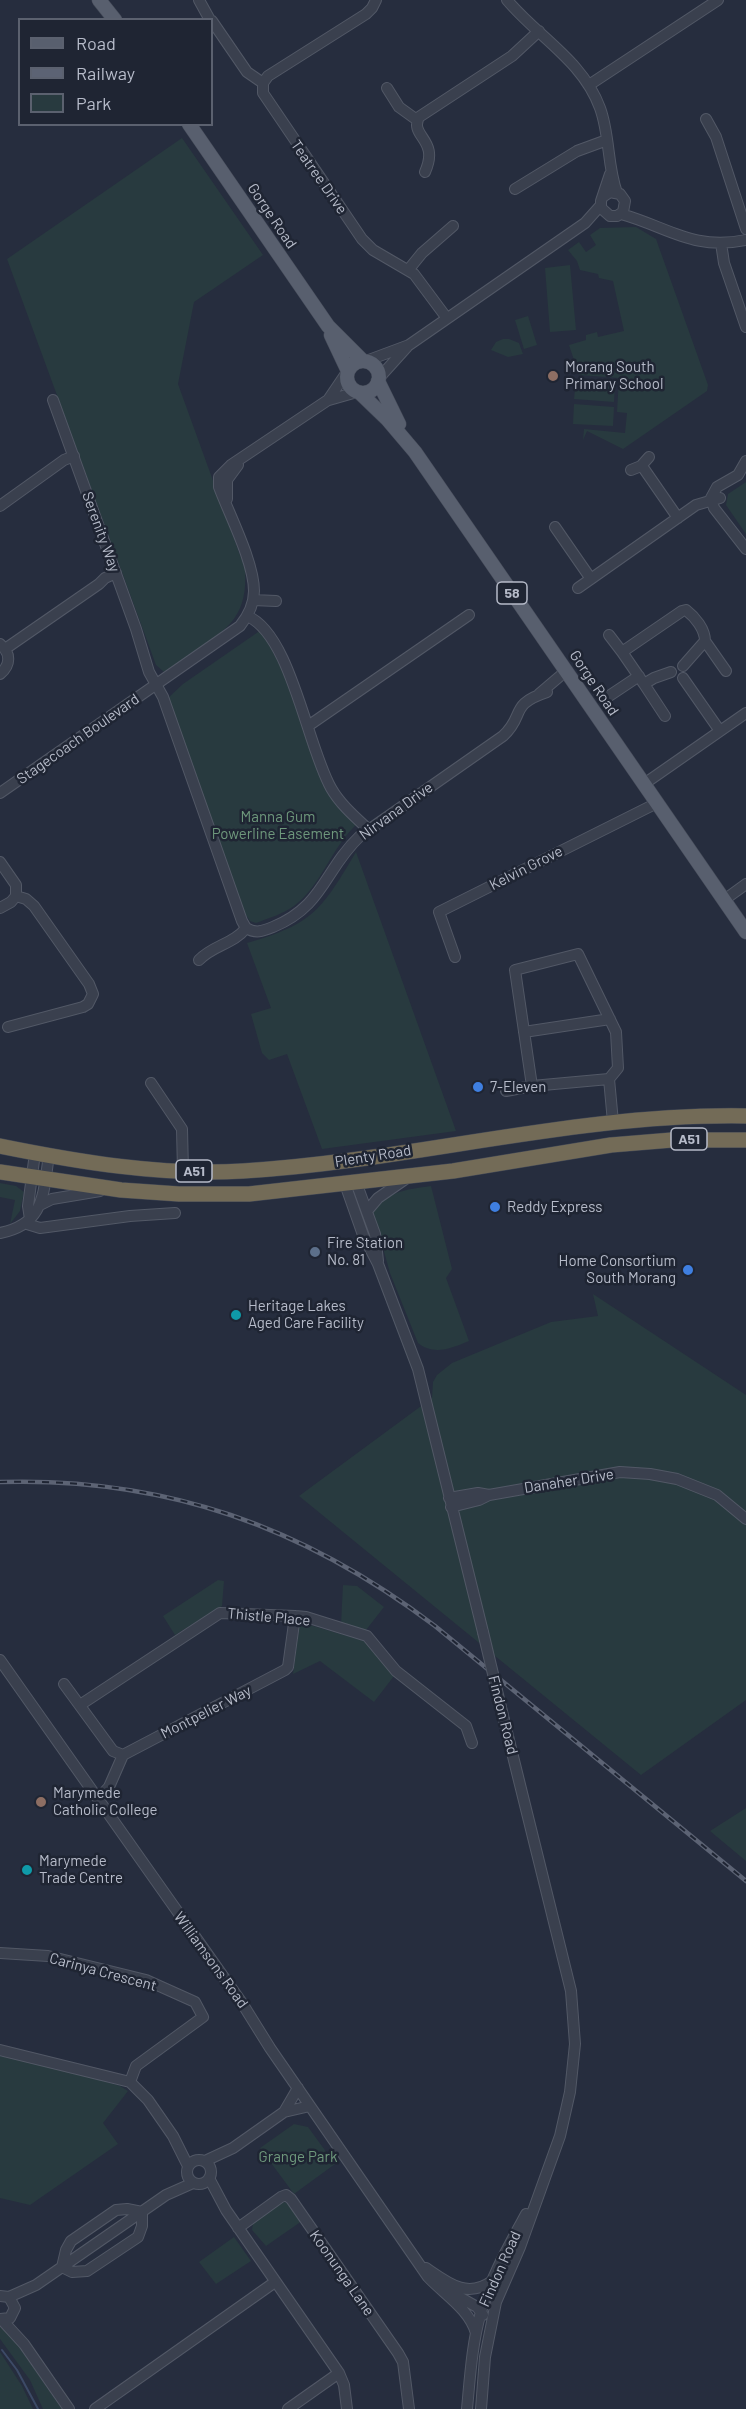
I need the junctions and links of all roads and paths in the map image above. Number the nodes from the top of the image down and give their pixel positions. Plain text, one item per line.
1 (99, 0) edge
2 (199, 0) edge
3 (376, 0) edge
4 (507, 0) edge
5 (718, 0) edge
6 (113, 18) edge
7 (210, 18) edge
8 (213, 23) edge
9 (539, 31) junction
10 (263, 83) junction
11 (590, 85) junction
12 (387, 88) dead end
13 (706, 119) dead end
14 (417, 120) junction
15 (190, 126) edge
16 (608, 140) junction
17 (425, 172) dead end
18 (610, 174) junction
19 (513, 191) dead end
20 (621, 197) junction
21 (602, 200) junction
22 (615, 215) junction
23 (644, 220) junction
24 (585, 223) junction
25 (453, 226) dead end
26 (746, 229) edge
27 (746, 240) edge
28 (721, 243) junction
29 (409, 269) junction
30 (446, 318) junction
31 (328, 326) junction
32 (746, 327) edge
33 (409, 345) junction
34 (364, 361) junction
35 (348, 372) junction
36 (378, 380) junction
37 (359, 392) junction
38 (53, 400) dead end
39 (328, 400) junction
40 (415, 452) junction
41 (75, 459) junction
42 (746, 461) edge
43 (641, 464) dead end
44 (716, 499) junction
45 (0, 506) edge
46 (678, 518) junction
47 (555, 527) dead end
48 (746, 549) edge
49 (117, 577) junction
50 (591, 579) junction
51 (578, 588) dead end
52 (253, 600) junction
53 (276, 601) dead end
54 (469, 615) dead end
55 (246, 618) junction
56 (609, 635) dead end
57 (705, 641) junction
58 (3, 646) edge
59 (622, 652) junction
60 (683, 666) junction
61 (566, 671) junction
62 (726, 671) dead end
63 (671, 672) junction
64 (0, 674) edge
65 (683, 678) junction
66 (642, 680) junction
67 (157, 685) junction
68 (609, 696) dead end
69 (746, 713) edge
70 (665, 716) dead end
71 (308, 726) junction
72 (720, 731) junction
73 (644, 784) junction
74 (0, 793) edge
75 (657, 802) junction
76 (368, 829) junction
77 (0, 862) edge
78 (746, 884) edge
79 (16, 896) junction
80 (724, 900) junction
81 (0, 908) edge
82 (246, 928) junction
83 (746, 932) edge
84 (455, 957) dead end
85 (199, 960) dead end
86 (610, 1019) junction
87 (8, 1027) dead end
88 (524, 1032) junction
89 (609, 1079) junction
90 (151, 1083) dead end
91 (532, 1086) junction
92 (506, 1090) dead end
93 (746, 1116) edge
94 (613, 1122) junction
95 (746, 1140) edge
96 (0, 1146) edge
97 (42, 1154) junction
98 (345, 1161) junction
99 (183, 1171) junction
100 (0, 1172) edge
101 (412, 1175) junction
102 (39, 1178) junction
103 (350, 1183) junction
104 (111, 1189) junction
105 (40, 1205) junction
106 (367, 1211) junction
107 (175, 1213) dead end
108 (28, 1222) junction
109 (0, 1233) edge
110 (378, 1264) junction
111 (450, 1502) junction
112 (746, 1519) edge
113 (295, 1616) junction
114 (0, 1660) edge
115 (64, 1684) dead end
116 (80, 1705) junction
117 (472, 1743) dead end
118 (123, 1755) junction
119 (98, 1799) junction
120 (0, 1953) edge
121 (0, 2050) edge
122 (130, 2082) junction
123 (298, 2088) junction
124 (310, 2106) junction
125 (284, 2112) junction
126 (199, 2168) junction
127 (548, 2172) junction
128 (196, 2183) junction
129 (166, 2195) junction
130 (226, 2210) junction
131 (142, 2212) junction
132 (238, 2228) junction
133 (419, 2263) junction
134 (62, 2267) junction
135 (492, 2281) junction
136 (275, 2282) junction
137 (36, 2285) junction
138 (3, 2294) edge
139 (496, 2301) junction
140 (14, 2311) junction
141 (466, 2313) junction
142 (481, 2313) junction
143 (1, 2320) edge
144 (476, 2333) junction
145 (489, 2335) junction
146 (24, 2344) junction
147 (339, 2373) junction
148 (69, 2409) edge
149 (95, 2409) edge
150 (288, 2409) edge
151 (347, 2409) edge
152 (409, 2409) edge
153 (467, 2409) edge
154 (481, 2409) edge

1 - 6 main road
2 - 7 street, Teatree Drive
3 - 10 street
4 - 9 street
5 - 11 street
8 - 10 street, Teatree Drive
9 - 11 street
9 - 14 street
10 - 29 street, Teatree Drive
11 - 16 street
12 - 14 street
13 - 26 street
14 - 17 street
15 - 31 main road, Gorge Road / 58
16 - 18 street
16 - 19 street
18 - 20 street
18 - 21 street
20 - 21 street
20 - 22 street
20 - 23 street
21 - 22 street
21 - 24 street
22 - 23 street
22 - 24 street
23 - 28 street
24 - 30 street
25 - 29 street
27 - 28 street
28 - 32 street
29 - 30 street, Teatree Drive
30 - 33 street
31 - 34 main road, Gorge Road / 58
31 - 35 main road, Gorge Road / 58
33 - 34 street
33 - 36 street
34 - 35 main road
34 - 36 main road, 58
35 - 37 main road, 58
35 - 39 street
36 - 37 main road
36 - 40 main road, Gorge Road / 58
37 - 39 street
37 - 40 main road, Gorge Road / 58
38 - 41 street, Serenity Way
39 - 52 street
40 - 61 main road, Gorge Road / 58
41 - 45 street
41 - 49 street, Serenity Way
42 - 44 street
43 - 46 street
44 - 46 street
44 - 48 street
46 - 50 street
47 - 50 street
49 - 58 street
49 - 67 street, Serenity Way
50 - 51 street
52 - 53 street
52 - 55 street
54 - 71 street
55 - 67 street, Stagecoach Boulevard
55 - 71 street
56 - 59 street
57 - 59 street
57 - 60 street
57 - 62 street
58 - 64 street
59 - 66 street
60 - 63 street
60 - 65 street
61 - 73 main road, Gorge Road / 58
61 - 76 street, Nirvana Drive
63 - 65 street
63 - 66 street
65 - 72 street
66 - 68 street
66 - 70 street
67 - 74 street, Stagecoach Boulevard
67 - 82 street, Serenity Way
69 - 72 street
71 - 76 street
72 - 73 street
73 - 75 main road, Gorge Road / 58
75 - 80 main road, Gorge Road / 58
75 - 84 street, Kelvin Grove
76 - 82 street, Nirvana Drive
77 - 79 street
78 - 80 street
79 - 81 street
79 - 87 street
80 - 83 main road, Gorge Road / 58
82 - 85 street, Nirvana Drive
86 - 88 street
86 - 88 street
86 - 89 street
88 - 91 street
89 - 91 street
89 - 94 street
90 - 99 street
91 - 92 street
93 - 94 highway, Plenty Road / A51
94 - 98 highway, Plenty Road / A51
95 - 101 highway, Plenty Road / A51
96 - 97 highway, Plenty Road / A51
97 - 99 highway, Plenty Road / A51
97 - 102 street
98 - 99 highway, Plenty Road / A51
98 - 103 highway, Findon Road
100 - 102 highway, Plenty Road / A51
101 - 103 highway, Plenty Road / A51
101 - 106 street
102 - 104 highway, Plenty Road / A51
102 - 105 street
102 - 108 street
103 - 104 highway, Plenty Road / A51
103 - 106 street, Findon Road
103 - 110 street, Findon Road
104 - 105 street
105 - 108 street
106 - 110 street, Findon Road
107 - 108 street
108 - 109 street
110 - 111 street, Findon Road
111 - 112 street, Danaher Drive
111 - 127 street, Findon Road, bridge
113 - 116 street, Thistle Place
113 - 117 street, Thistle Place
113 - 118 street, Montpelier Way
114 - 119 street, Williamsons Road
115 - 116 street
116 - 118 street
118 - 119 street
119 - 123 street, Williamsons Road
120 - 122 street, Carinya Crescent
121 - 122 street
122 - 126 street
123 - 124 street, Williamsons Road
123 - 125 street
124 - 125 street
124 - 133 street, Williamsons Road
125 - 126 street
126 - 128 street
126 - 128 street
126 - 129 street
126 - 130 street
127 - 135 street, Findon Road
127 - 139 street, Findon Road
128 - 129 street
128 - 130 street
129 - 131 street
130 - 132 street
131 - 134 street
131 - 134 street
131 - 134 street
132 - 136 street
132 - 152 street, Koonunga Lane
133 - 135 street
133 - 141 street, Williamsons Road
133 - 142 street, Williamsons Road
134 - 137 street
135 - 142 street, Findon Road
136 - 147 street
136 - 149 street
137 - 138 street
137 - 140 street
138 - 140 street
139 - 142 street
139 - 145 street, Findon Road
140 - 143 street
140 - 146 street
141 - 142 street
141 - 144 street, Williamsons Road
142 - 144 street, Findon Road
142 - 145 street
143 - 146 street
144 - 153 street, Findon Road
145 - 154 street, Findon Road
146 - 148 street
147 - 150 street
147 - 151 street

